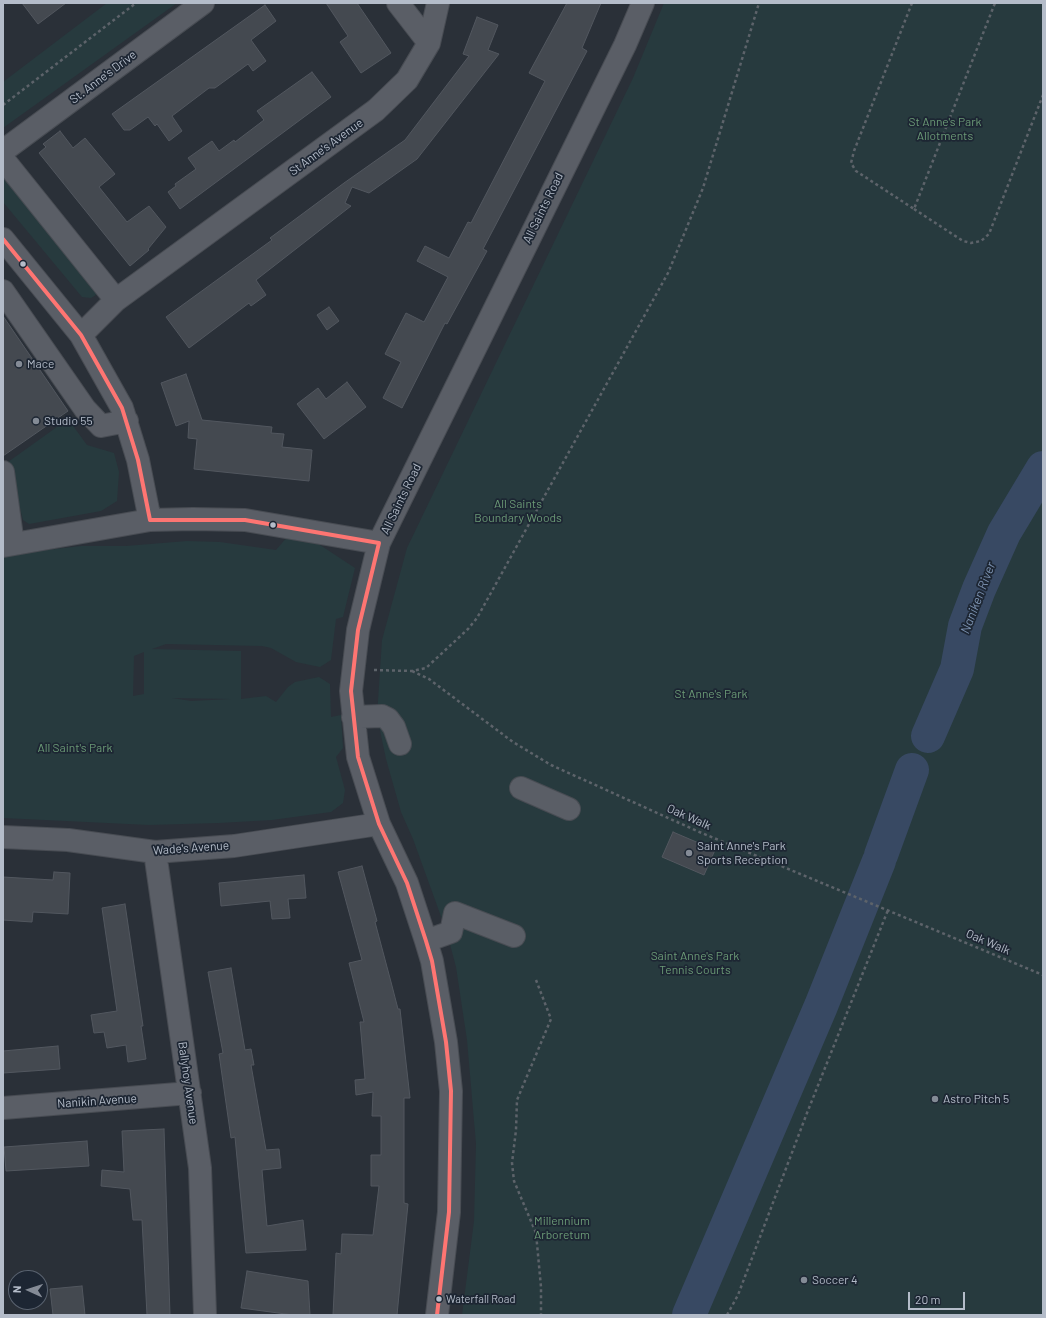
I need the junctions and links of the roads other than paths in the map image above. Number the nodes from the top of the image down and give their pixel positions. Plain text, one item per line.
1 (203, 3) edge
2 (398, 3) edge
3 (438, 3) edge
4 (643, 3) edge
5 (429, 43) junction
6 (3, 151) edge
7 (3, 159) edge
8 (7, 252) edge
9 (3, 291) edge
10 (116, 300) junction
11 (80, 335) junction
12 (127, 422) junction
13 (3, 472) edge
14 (150, 520) junction
15 (379, 543) junction
16 (8, 545) edge
17 (353, 717) junction
18 (400, 744) dead end
19 (521, 788) dead end
20 (569, 809) dead end
21 (379, 824) junction
22 (3, 837) edge
23 (155, 852) junction
24 (514, 936) dead end
25 (426, 941) junction
26 (190, 1093) junction
27 (3, 1108) edge
28 (205, 1315) edge
29 (437, 1315) edge

1 - 6 street, St. Anne's Drive
2 - 5 street
3 - 5 street, St Anne's Avenue
4 - 15 street, All Saints Road
5 - 10 street, St Anne's Avenue
7 - 10 street
8 - 11 street
9 - 12 street
10 - 11 street, St Anne's Avenue
11 - 12 street
12 - 14 street
13 - 16 street
14 - 15 street
14 - 16 street
15 - 17 street, All Saints Road
17 - 18 street
17 - 21 street, All Saints Road
19 - 20 street
21 - 23 street, Wade's Avenue
21 - 25 street, All Saints Road
22 - 23 street, Wade's Avenue
23 - 26 street, Ballyhoy Avenue
24 - 25 street
25 - 29 street, All Saints Road
26 - 27 street, Nanikin Avenue
26 - 28 street, Ballyhoy Avenue

